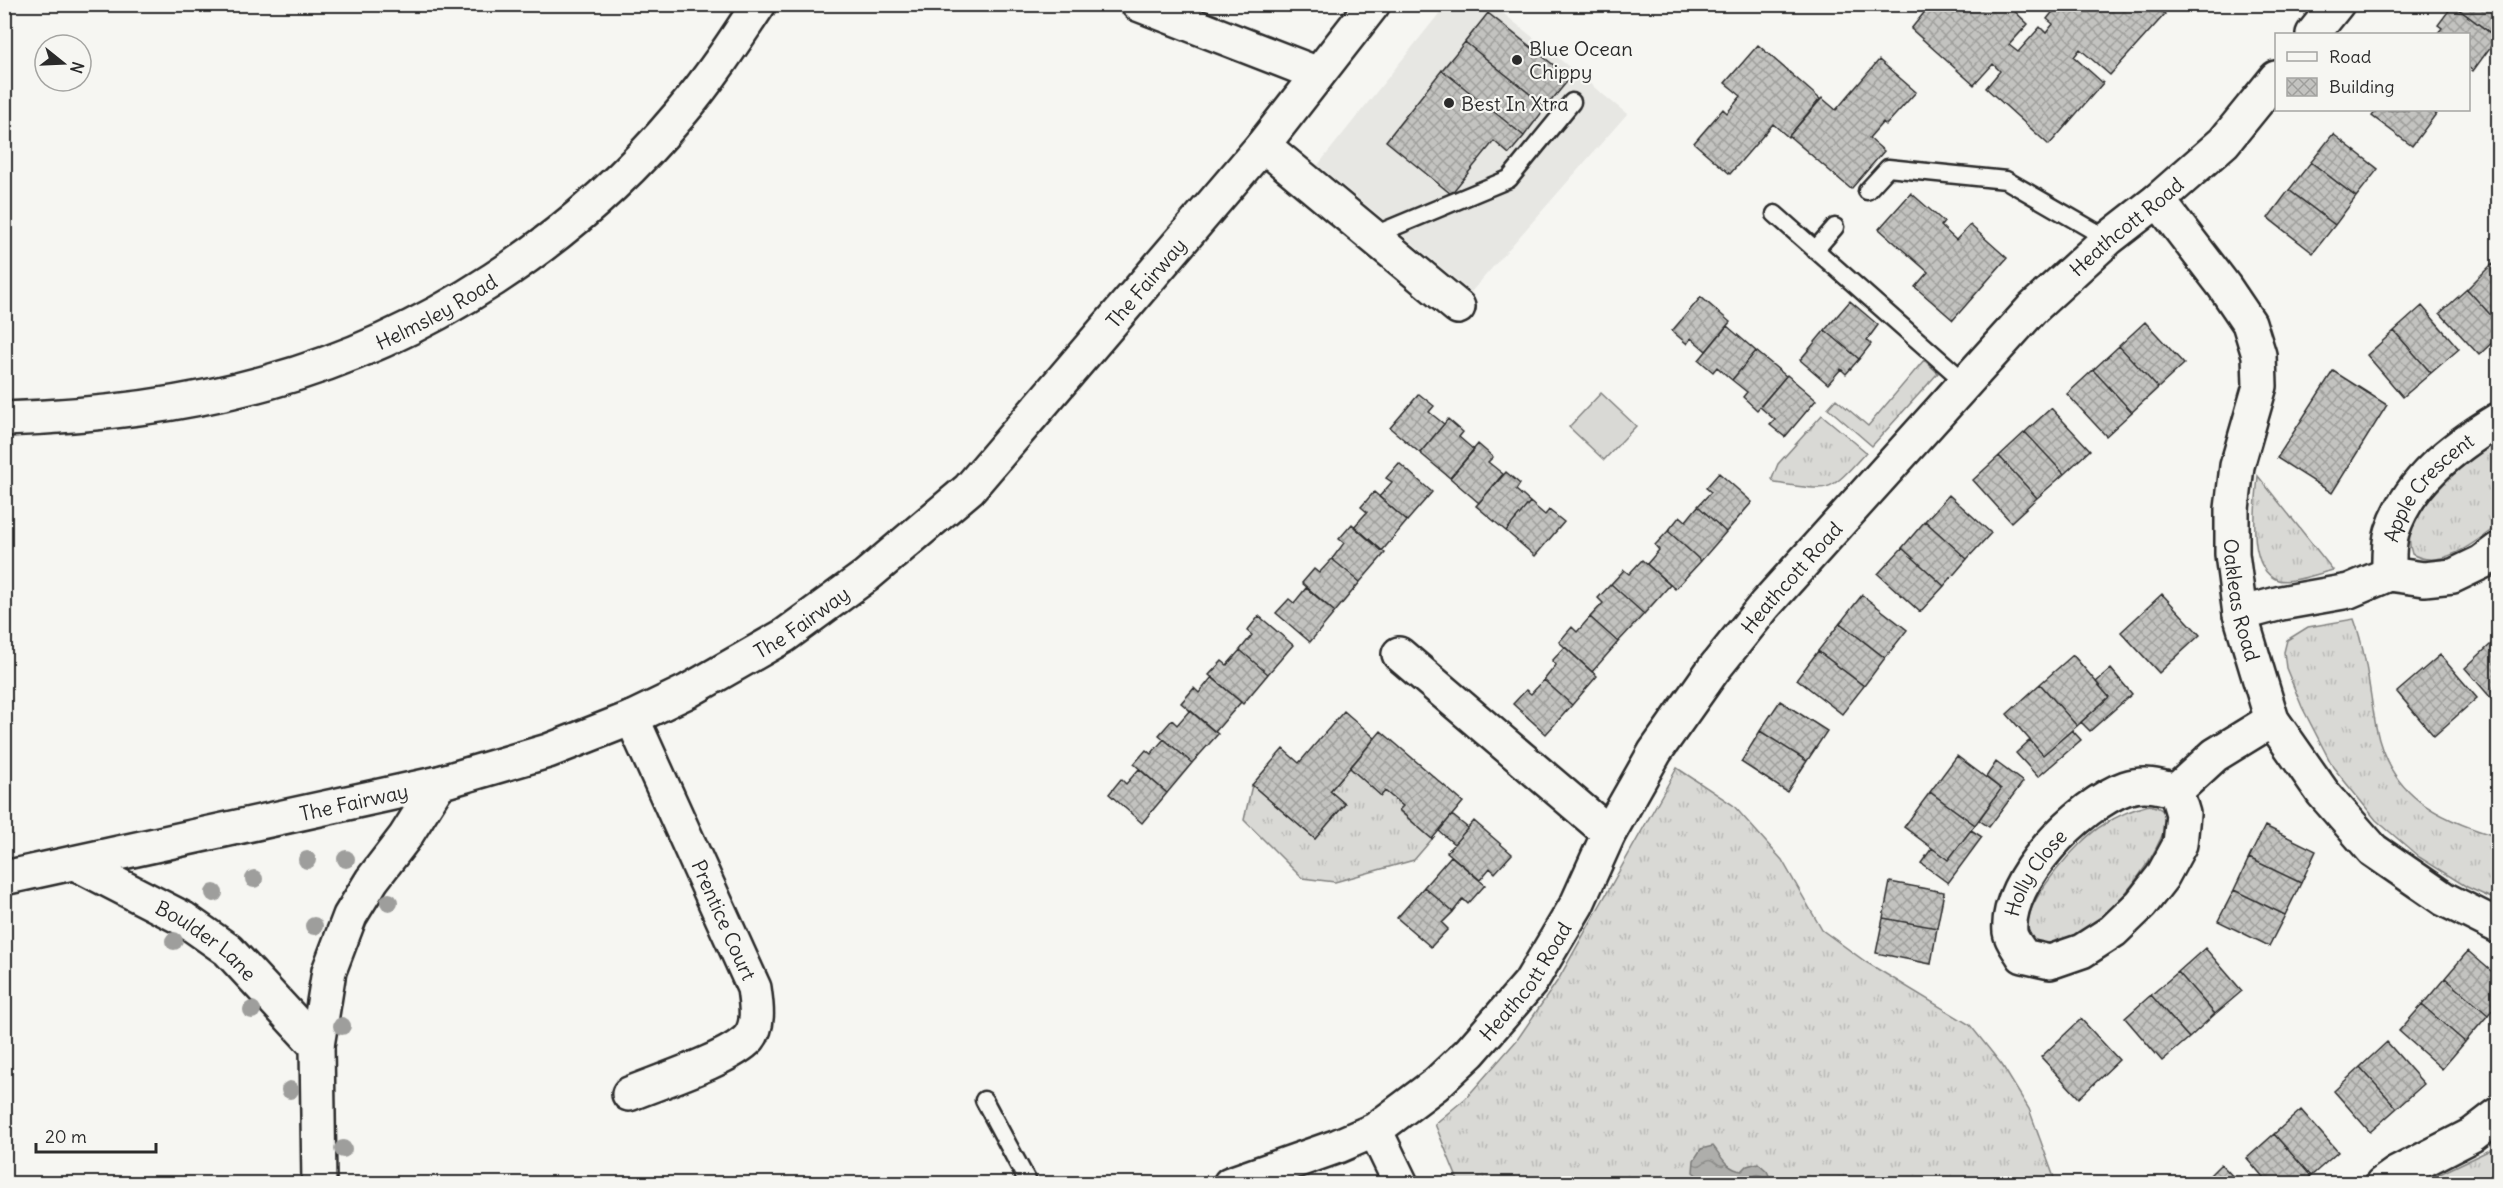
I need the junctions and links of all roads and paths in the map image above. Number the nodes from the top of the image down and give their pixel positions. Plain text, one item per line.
1 (759, 4) edge
2 (1138, 4) edge
3 (1373, 4) edge
4 (2337, 4) edge
5 (2314, 33) edge
6 (1318, 74) junction
7 (2275, 80) edge
8 (1572, 102) dead end
9 (1263, 145) junction
10 (1867, 191) dead end
11 (2158, 200) junction
12 (1775, 214) dead end
13 (1835, 227) dead end
14 (1372, 236) junction
15 (2109, 239) junction
16 (1815, 250) junction
17 (1458, 307) dead end
18 (1966, 383) junction
19 (4, 419) edge
20 (2499, 420) edge
21 (2499, 550) edge
22 (2389, 574) junction
23 (2240, 614) junction
24 (1399, 654) dead end
25 (632, 718) junction
26 (2272, 720) junction
27 (439, 783) junction
28 (2176, 790) junction
29 (1609, 833) junction
30 (75, 863) junction
31 (4, 878) edge
32 (2499, 926) edge
33 (317, 1046) junction
34 (630, 1094) dead end
35 (984, 1100) dead end
36 (2499, 1115) edge
37 (1375, 1130) junction
38 (319, 1184) edge
39 (1029, 1184) edge
40 (1230, 1184) edge
41 (1401, 1184) edge
42 (2382, 1184) edge

1 - 19 street, Helmsley Road
2 - 6 street
3 - 6 street, The Fairway
4 - 5 street
6 - 9 street, The Fairway
7 - 11 street, Heathcott Road
8 - 14 lane
9 - 14 street
9 - 25 street, The Fairway
10 - 15 lane
11 - 15 street, Heathcott Road
11 - 23 street, Oakleas Road
12 - 16 lane
13 - 16 lane
14 - 17 street
15 - 18 street, Heathcott Road
16 - 18 lane
18 - 29 street, Heathcott Road
20 - 22 street, Apple Crescent
21 - 22 street, Apple Crescent
22 - 23 street, Apple Crescent
23 - 26 street, Oakleas Road
24 - 29 street
25 - 27 street, The Fairway
25 - 34 street, Prentice Court
26 - 28 street
26 - 32 street, Oakleas Road
27 - 30 street, The Fairway
27 - 33 street
28 - 28 street, Holly Close
29 - 37 street, Heathcott Road
30 - 31 street, The Fairway
30 - 33 street, Boulder Lane
33 - 38 street
35 - 39 lane
36 - 42 street
37 - 40 street, Heathcott Road
37 - 41 street

